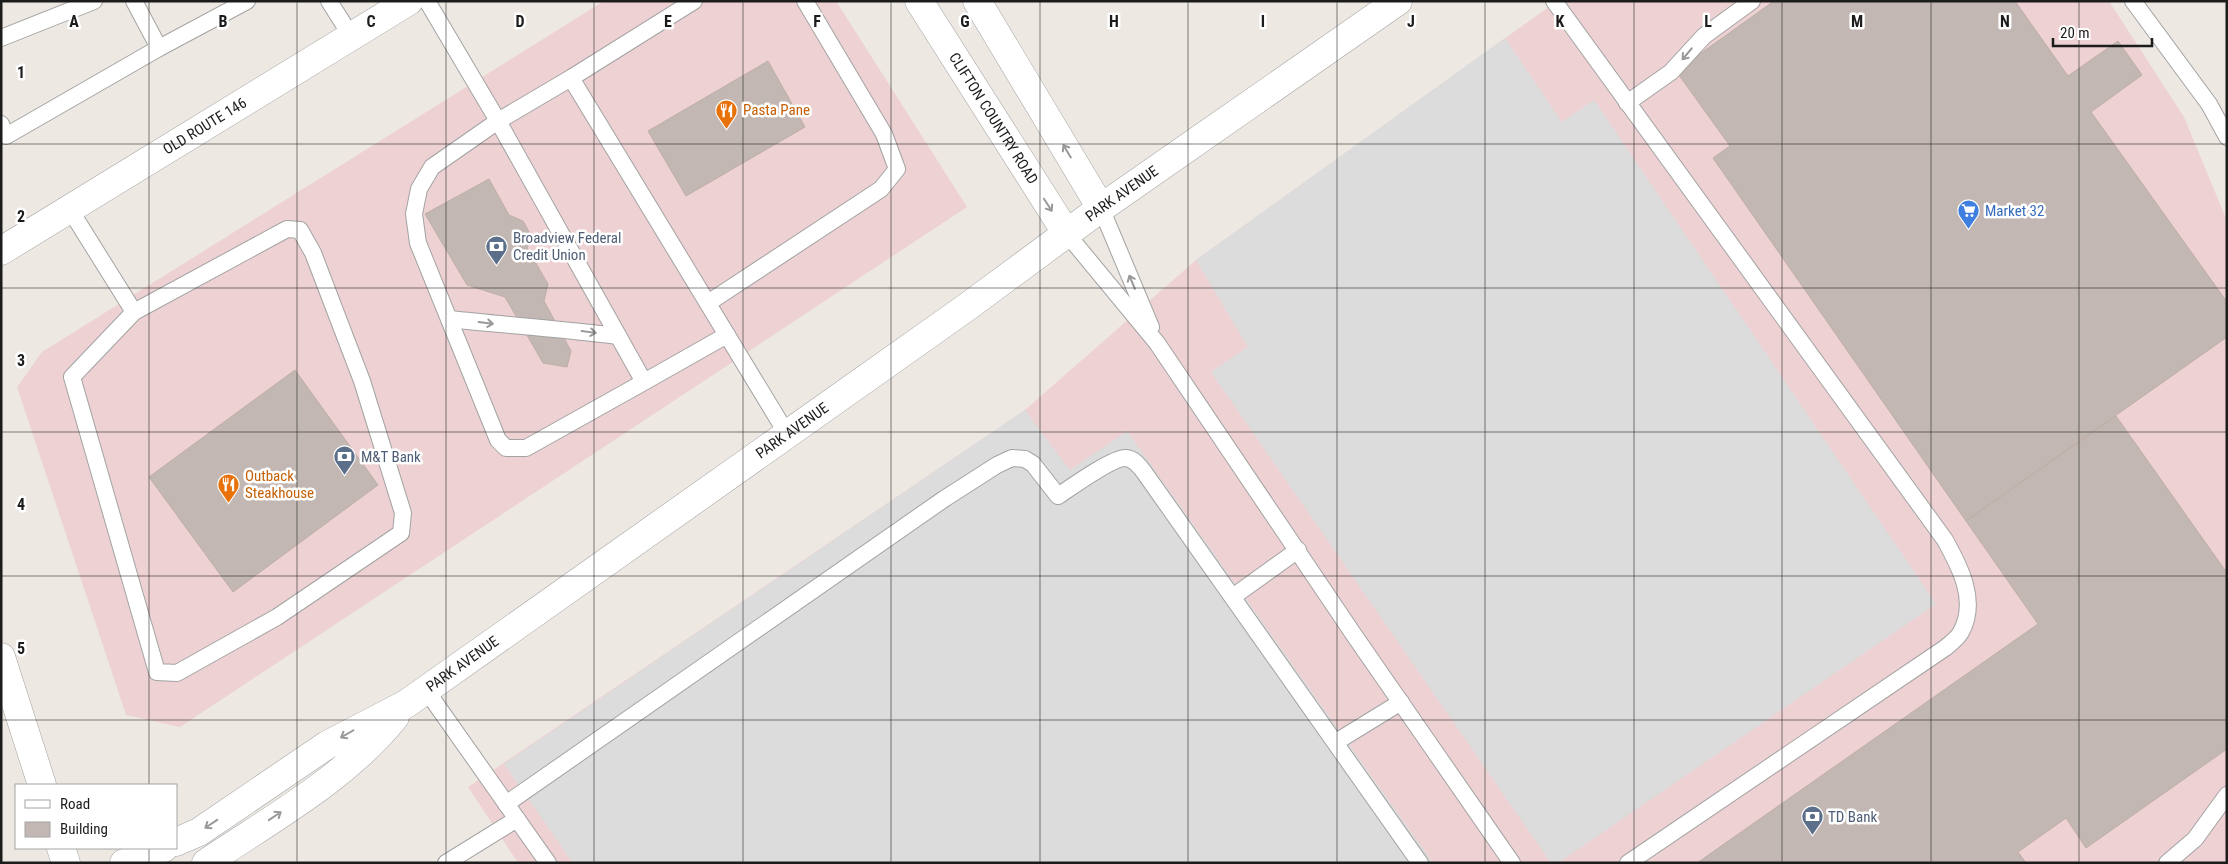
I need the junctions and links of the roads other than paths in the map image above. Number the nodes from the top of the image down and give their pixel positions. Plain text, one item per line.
1 (94, 1) edge
2 (134, 1) edge
3 (247, 1) edge
4 (329, 1) edge
5 (409, 1) edge
6 (427, 1) edge
7 (694, 1) edge
8 (805, 1) edge
9 (919, 1) edge
10 (977, 1) edge
11 (1398, 1) edge
12 (1554, 1) edge
13 (1752, 1) edge
14 (2133, 1) edge
15 (351, 36) junction
16 (1, 38) edge
17 (159, 48) junction
18 (571, 78) junction
19 (1627, 103) junction
20 (498, 121) junction
21 (1, 124) edge
22 (2227, 137) edge
23 (70, 208) junction
24 (1101, 208) junction
25 (1067, 234) junction
26 (1, 251) edge
27 (708, 303) junction
28 (134, 312) junction
29 (449, 318) junction
30 (727, 335) junction
31 (618, 336) junction
32 (1157, 343) junction
33 (644, 382) junction
34 (787, 434) junction
35 (1298, 550) junction
36 (1234, 596) junction
37 (1, 657) edge
38 (416, 697) junction
39 (1400, 702) junction
40 (1336, 742) junction
41 (42, 784) edge
42 (2227, 795) edge
43 (506, 804) junction
44 (517, 819) junction
45 (178, 841) edge
46 (61, 849) edge
47 (161, 849) edge
48 (66, 863) edge
49 (124, 863) edge
50 (206, 863) edge
51 (446, 863) edge
52 (548, 863) edge
53 (1420, 863) edge
54 (1512, 863) edge
55 (1628, 863) edge
56 (2167, 863) edge

1 - 16 lane
2 - 17 lane
3 - 17 lane
4 - 15 lane
5 - 15 street, OLD ROUTE 146
6 - 20 lane
7 - 18 lane
8 - 27 lane
9 -> 25 street, CLIFTON COUNTRY ROAD
24 -> 10 street
11 - 24 street, PARK AVENUE
12 - 19 lane
13 -> 19 lane
14 - 22 lane
15 - 23 street, OLD ROUTE 146
17 - 21 lane
18 - 20 lane
18 - 27 lane
19 - 55 lane
20 - 29 lane
20 - 31 lane
23 - 26 street, OLD ROUTE 146
23 - 28 lane
24 - 25 street, PARK AVENUE
32 -> 24 lane
25 - 32 lane
25 - 34 street, PARK AVENUE
27 - 30 lane
28 - 28 lane
29 -> 31 lane
29 - 33 lane
30 - 33 lane
30 - 34 lane
31 - 33 lane
32 - 35 lane
34 - 38 street, PARK AVENUE
35 - 36 lane
35 - 39 lane
36 - 40 lane
36 - 43 lane
37 - 41 street
38 - 43 lane
38 -> 45 street, PARK AVENUE
50 -> 38 street
39 - 40 lane
39 - 54 lane
40 - 53 lane
42 - 56 lane
43 - 44 lane
44 - 51 lane
44 - 52 lane
46 - 48 street
47 - 49 street

